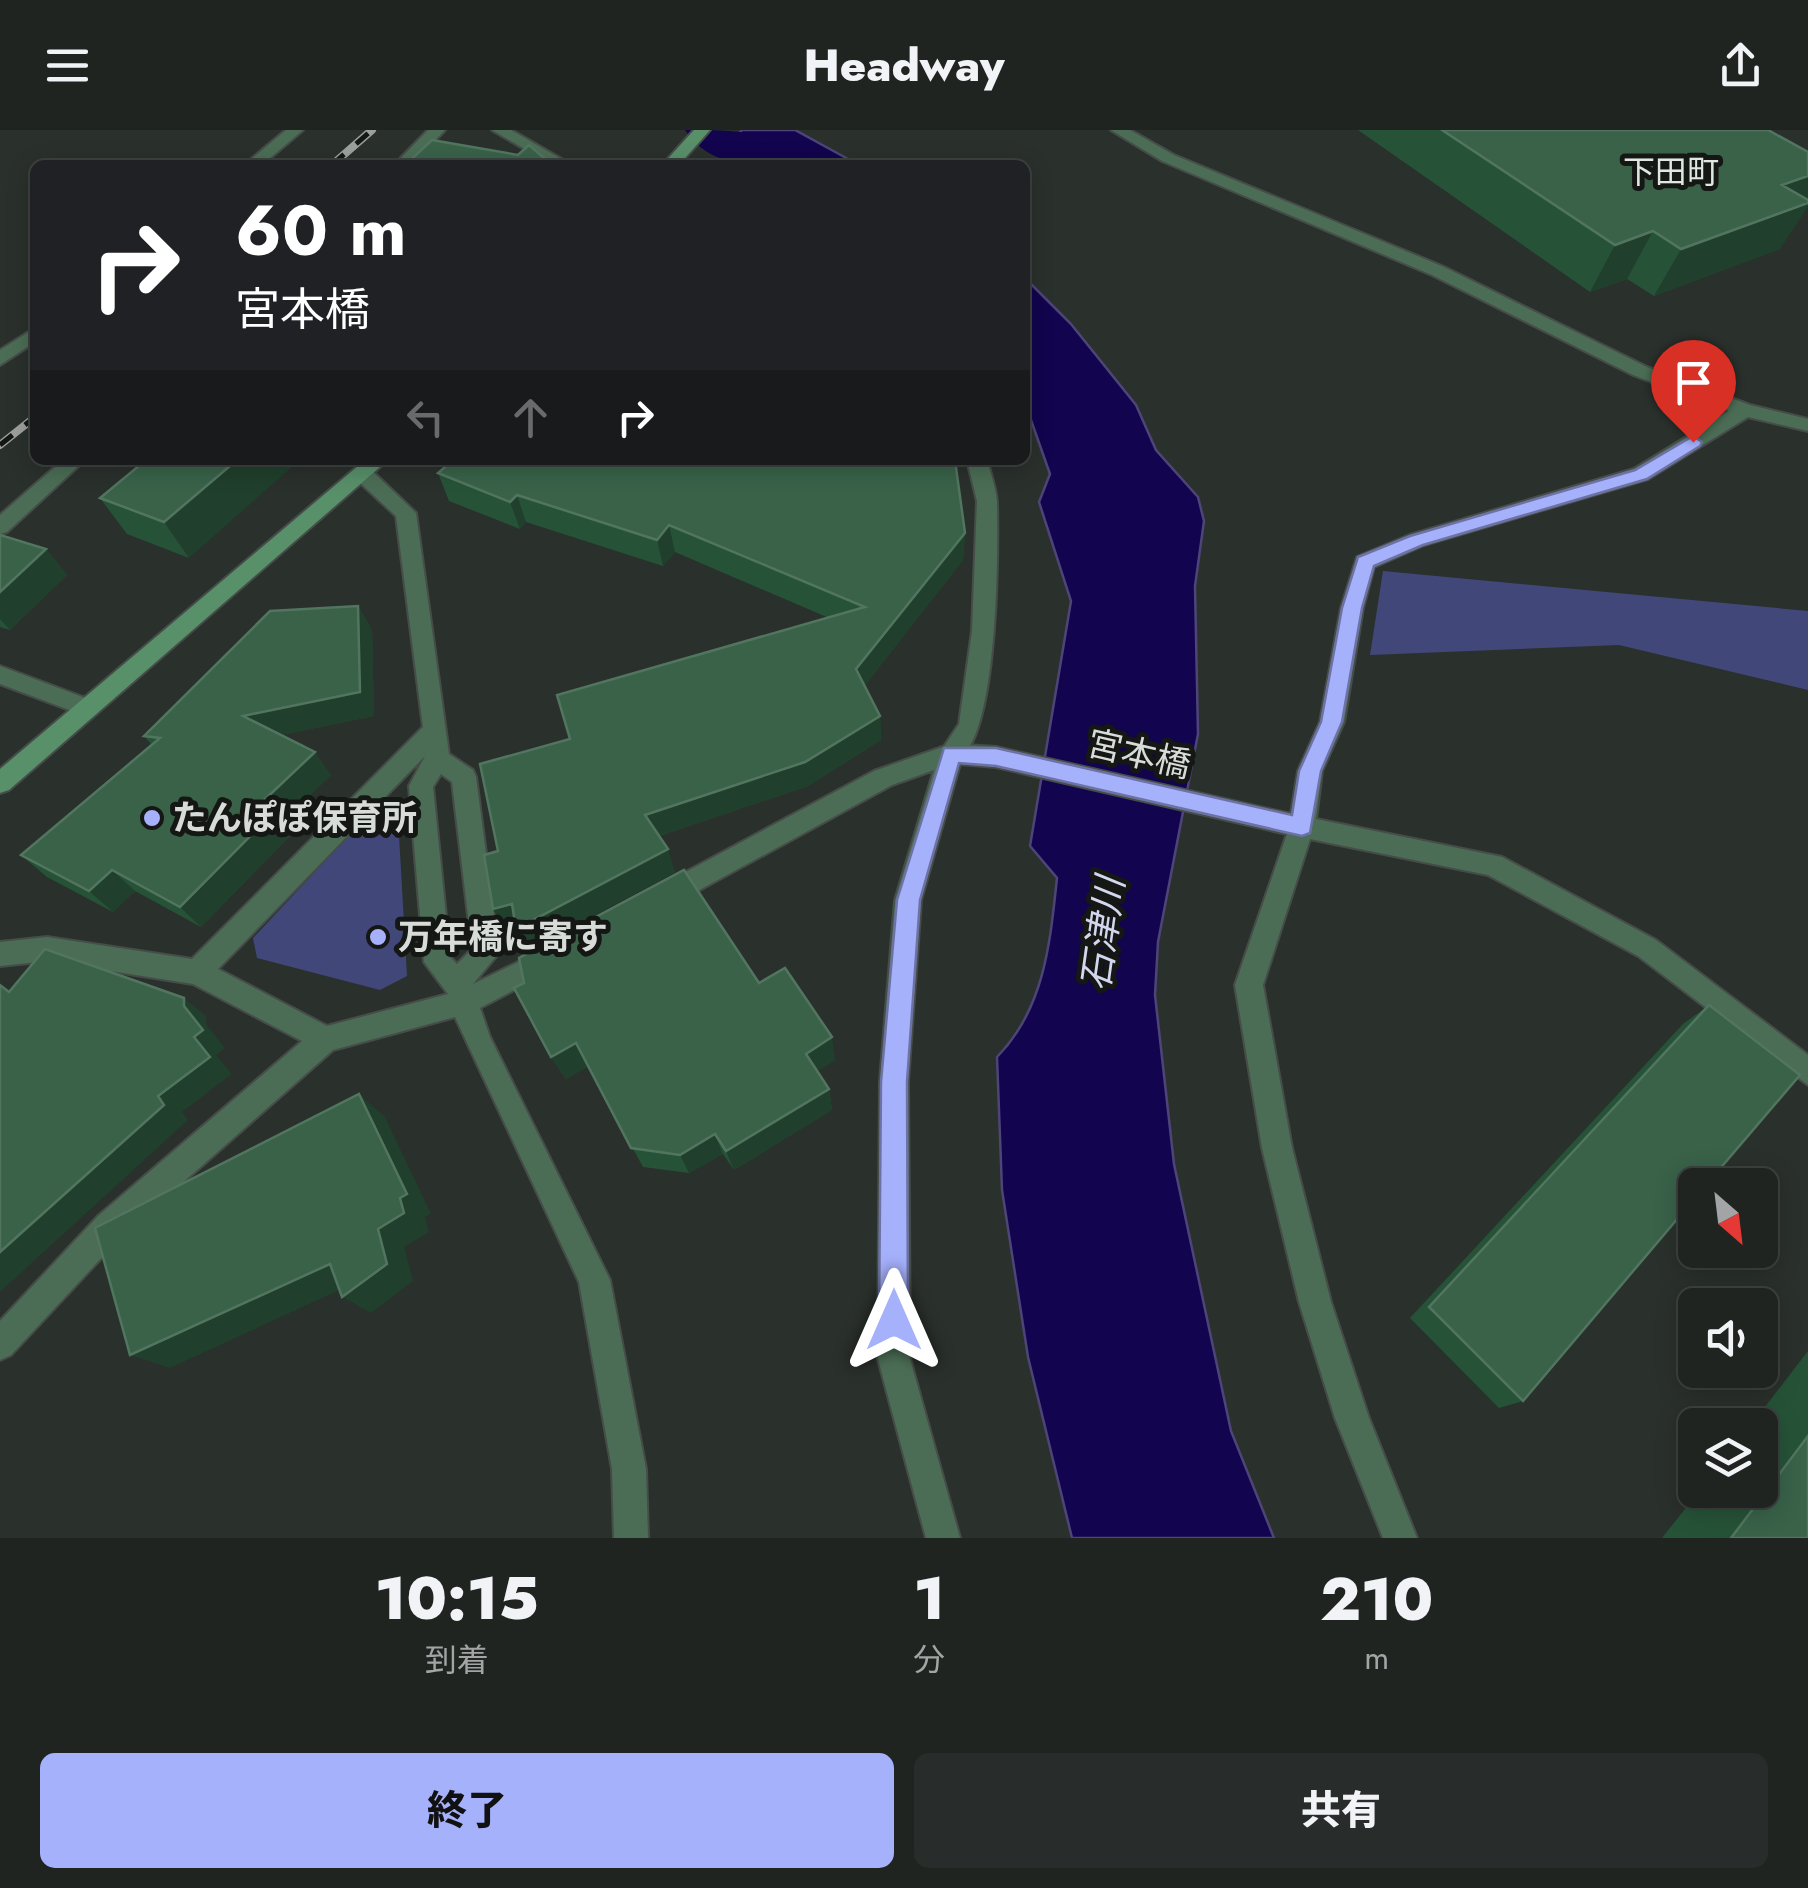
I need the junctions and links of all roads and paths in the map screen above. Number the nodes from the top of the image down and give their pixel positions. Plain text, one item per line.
1 (294, 130) edge
2 (437, 130) edge
3 (500, 130) edge
4 (702, 130) edge
5 (1119, 130) edge
6 (261, 160) edge
7 (407, 160) edge
8 (555, 160) edge
9 (675, 160) edge
10 (30, 336) edge
11 (0, 359) edge
12 (1745, 410) junction
13 (1808, 425) edge
14 (68, 465) edge
15 (977, 465) edge
16 (370, 467) edge
17 (0, 526) edge
18 (0, 675) edge
19 (88, 708) junction
20 (435, 730) junction
21 (951, 754) junction
22 (437, 759) junction
23 (0, 783) edge
24 (1302, 826) junction
25 (644, 907) edge
26 (576, 944) edge
27 (0, 954) edge
28 (198, 972) junction
29 (453, 982) junction
30 (325, 1039) junction
31 (1808, 1072) edge
32 (0, 1344) edge
33 (631, 1538) edge
34 (943, 1538) edge
35 (1400, 1538) edge

1 - 6 street
2 - 7 street
3 - 8 street
4 - 9 street
5 - 12 street
10 - 11 street
12 - 13 street
12 - 24 street
14 - 17 street
15 - 21 street
16 - 19 street
16 - 20 street
18 - 19 street
19 - 23 street
20 - 22 street
20 - 28 street
21 - 24 street, 宮本橋
21 - 25 street
21 - 34 street
22 - 29 street
22 - 29 street
24 - 31 street, 宮本橋
24 - 35 street
26 - 29 street
27 - 28 street
28 - 30 street
29 - 30 street
29 - 33 street
30 - 32 street

